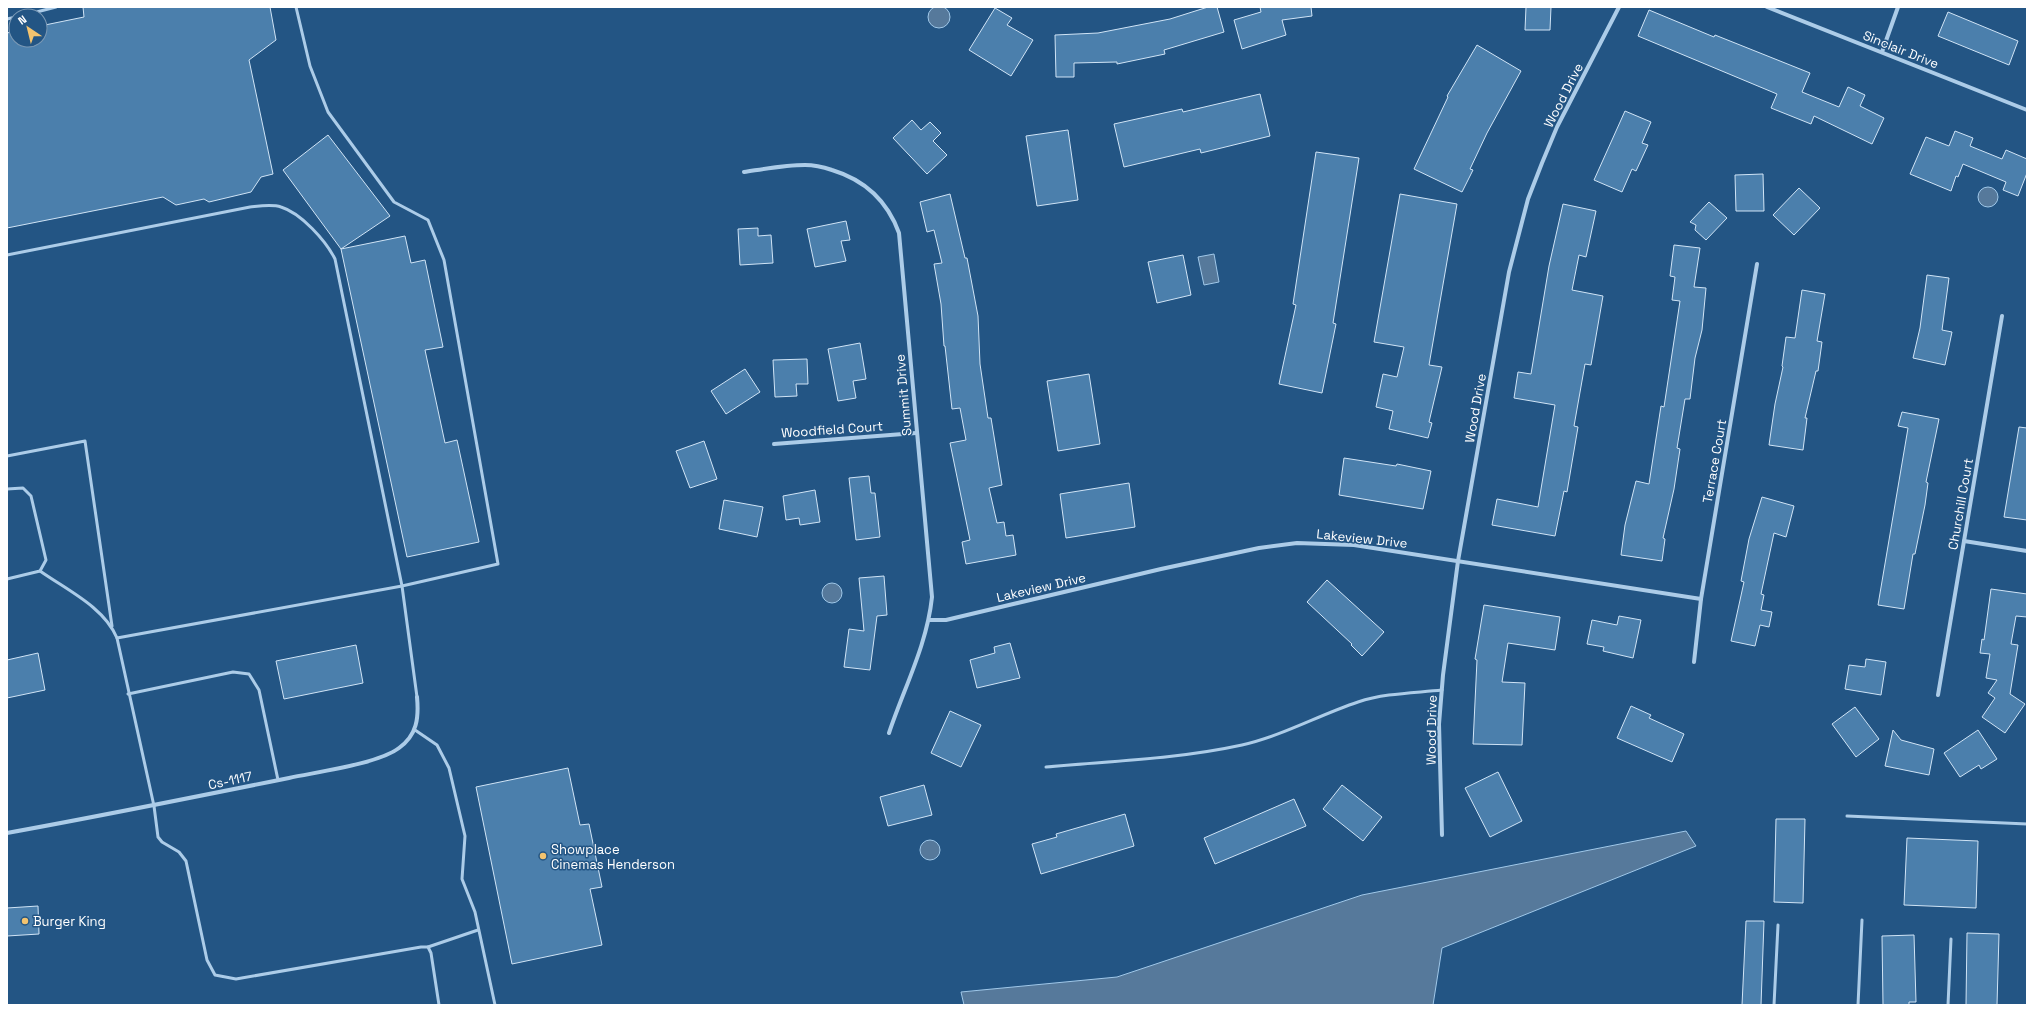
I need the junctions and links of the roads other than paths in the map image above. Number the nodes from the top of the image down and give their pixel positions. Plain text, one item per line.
1 (296, 7) edge
2 (1619, 7) edge
3 (1767, 7) edge
4 (1898, 7) edge
5 (1882, 52) junction
6 (2027, 110) edge
7 (744, 172) dead end
8 (7, 255) edge
9 (1758, 264) dead end
10 (2002, 316) dead end
11 (916, 433) junction
12 (774, 444) dead end
13 (7, 456) edge
14 (7, 490) edge
15 (1964, 541) junction
16 (2027, 551) edge
17 (1458, 561) junction
18 (40, 571) junction
19 (7, 579) edge
20 (402, 586) junction
21 (1701, 598) junction
22 (930, 620) junction
23 (112, 626) junction
24 (117, 638) junction
25 (1694, 662) dead end
26 (1442, 690) junction
27 (128, 694) junction
28 (1938, 695) dead end
29 (417, 698) joint
30 (415, 730) junction
31 (889, 732) dead end
32 (1046, 766) dead end
33 (278, 780) junction
34 (154, 806) junction
35 (1847, 816) dead end
36 (2027, 824) edge
37 (7, 833) edge
38 (1442, 835) dead end
39 (1862, 920) dead end
40 (1778, 925) dead end
41 (478, 930) junction
42 (1951, 940) dead end
43 (428, 947) junction
44 (439, 1005) edge
45 (494, 1005) edge
46 (1774, 1005) edge
47 (1858, 1005) edge
48 (1948, 1005) edge

1 - 20 lane
2 - 17 street, Wood Drive
3 - 5 street, Sinclair Drive
4 - 5 street
5 - 6 street, Sinclair Drive
7 - 11 street, Summit Drive
8 - 20 lane
9 - 21 street, Terrace Court
10 - 15 street, Churchill Court
11 - 12 street, Woodfield Court
11 - 22 street, Summit Drive
13 - 23 lane
14 - 18 lane
15 - 16 street
15 - 28 street, Churchill Court
17 - 21 street, Lakeview Drive
17 - 22 street, Lakeview Drive
17 - 26 street, Wood Drive
18 - 19 lane
18 - 23 lane
20 - 24 lane
20 - 29 lane
21 - 25 street, Terrace Court
22 - 31 street, Summit Drive
23 - 24 lane
24 - 27 lane
26 - 32 lane
26 - 38 street, Wood Drive
27 - 33 lane
27 - 34 lane
29 - 30 street, Cs-1117
30 - 33 street, Cs-1117
30 - 41 lane
33 - 34 street, Cs-1117
34 - 37 street, Cs-1117
34 - 43 lane
35 - 36 lane
39 - 47 lane
40 - 46 lane
41 - 43 lane
41 - 45 lane
42 - 48 lane
43 - 44 lane

